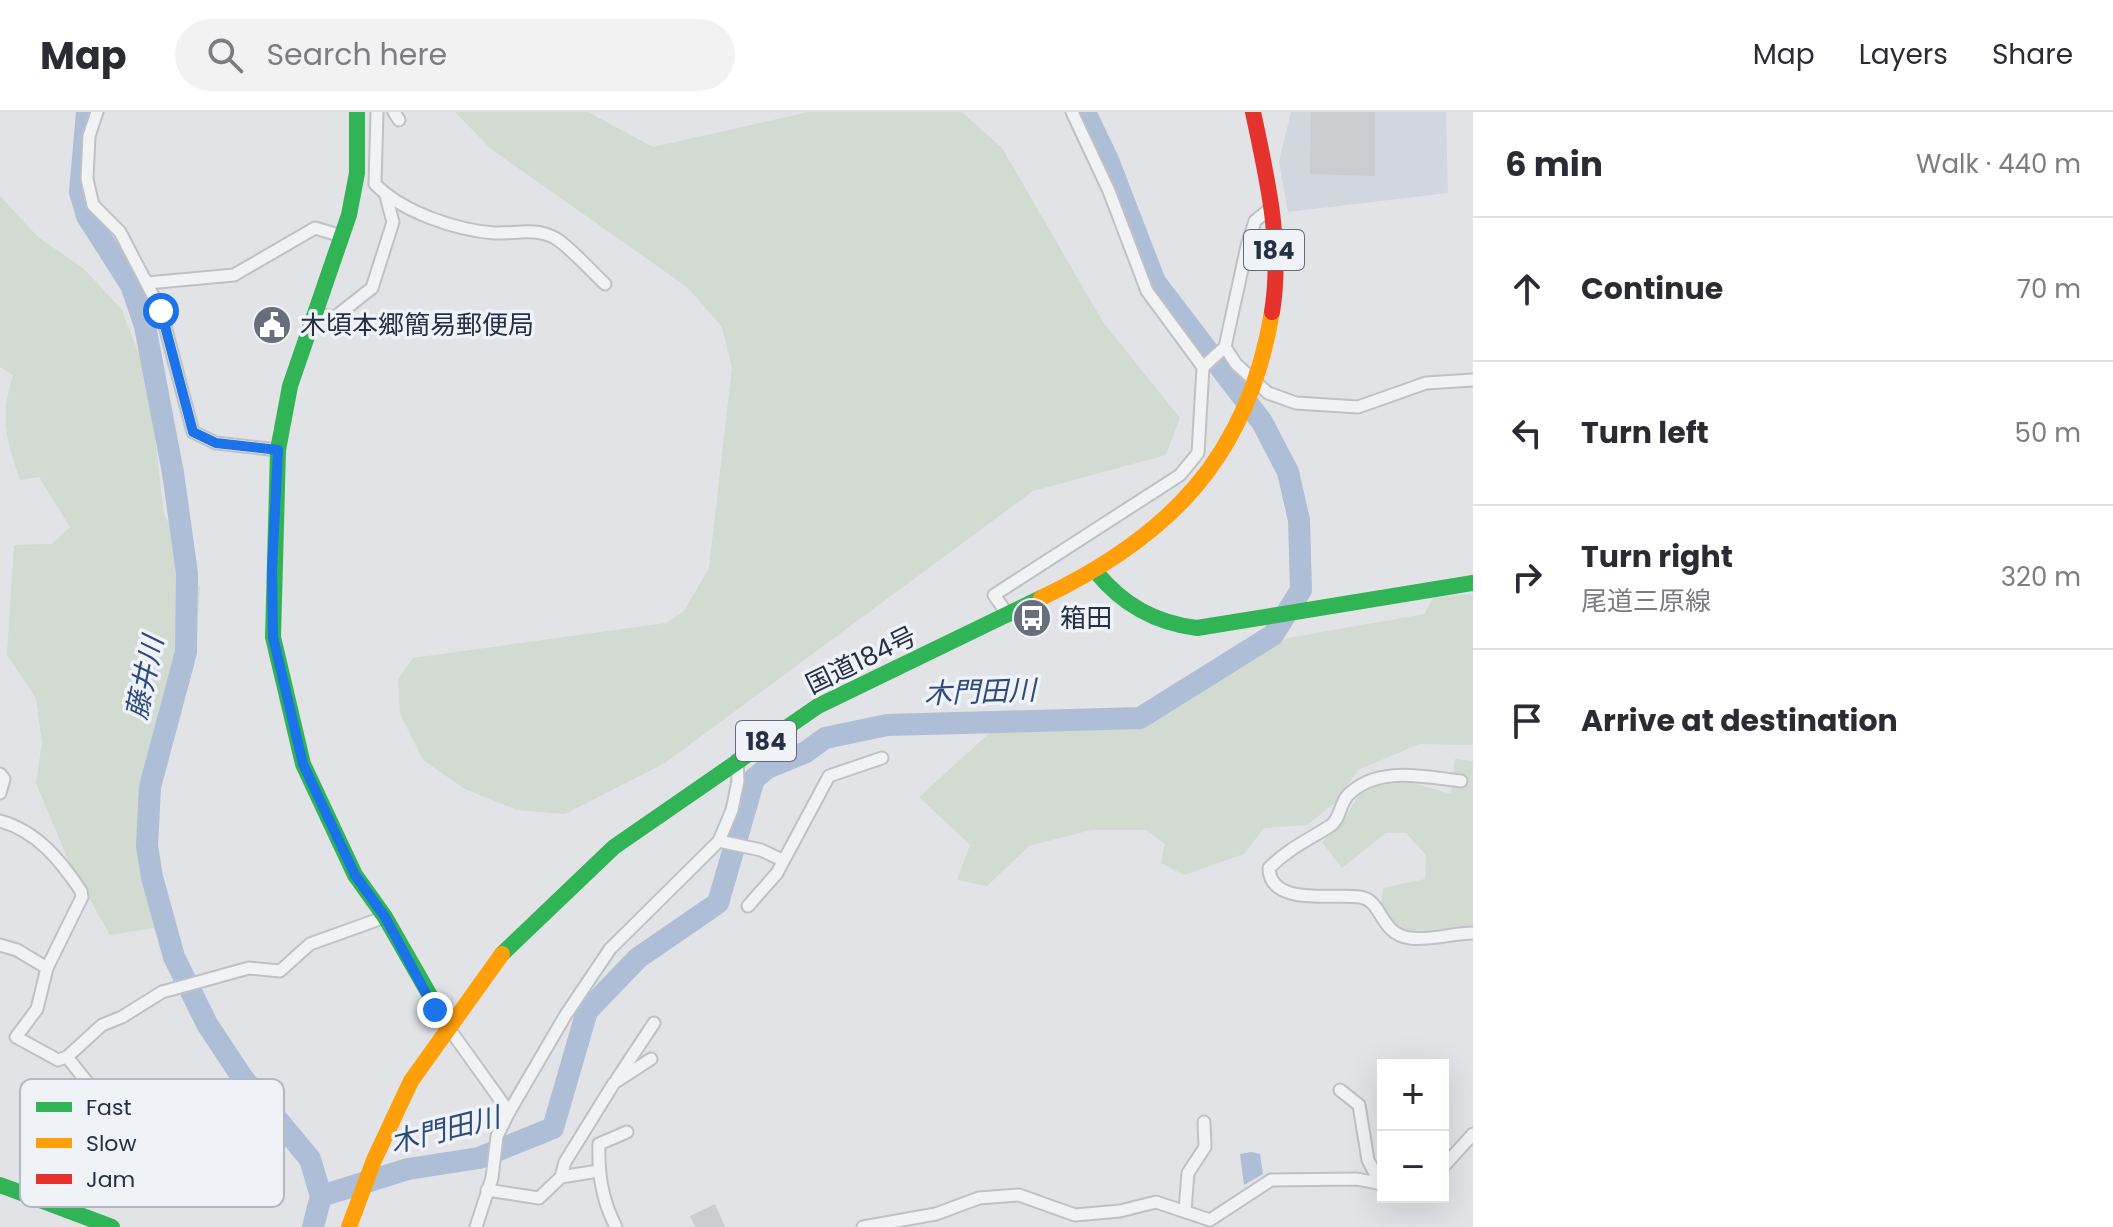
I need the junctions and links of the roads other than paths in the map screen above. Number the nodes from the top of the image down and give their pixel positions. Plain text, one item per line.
1 (97, 112) edge
2 (357, 112) edge
3 (377, 112) edge
4 (1072, 112) edge
5 (1268, 112) edge
6 (1255, 119) edge
7 (385, 195) junction
8 (1273, 207) junction
9 (342, 236) junction
10 (147, 283) junction
11 (605, 284) dead end
12 (315, 314) junction
13 (1225, 347) junction
14 (1203, 367) junction
15 (1473, 380) edge
16 (1255, 384) junction
17 (278, 450) junction
18 (1096, 572) junction
19 (1473, 583) edge
20 (1008, 615) junction
21 (882, 758) dead end
22 (737, 760) junction
23 (0, 774) edge
24 (1461, 781) dead end
25 (0, 793) edge
26 (0, 821) edge
27 (719, 841) junction
28 (782, 860) junction
29 (748, 906) dead end
30 (385, 917) junction
31 (1473, 933) edge
32 (0, 945) edge
33 (47, 968) junction
34 (654, 1023) dead end
35 (448, 1027) junction
36 (67, 1057) junction
37 (651, 1059) dead end
38 (85, 1079) edge
39 (614, 1083) junction
40 (1340, 1090) dead end
41 (509, 1112) junction
42 (1204, 1122) dead end
43 (627, 1132) dead end
44 (1473, 1134) edge
45 (1449, 1160) edge
46 (598, 1171) junction
47 (1377, 1175) edge
48 (561, 1177) junction
49 (1377, 1183) edge
50 (0, 1185) edge
51 (487, 1190) junction
52 (20, 1192) edge
53 (59, 1207) edge
54 (1185, 1210) junction
55 (1220, 1223) edge
56 (112, 1227) edge
57 (349, 1227) edge
58 (476, 1227) edge
59 (616, 1227) edge
60 (863, 1227) edge

1 - 10 street
2 - 9 main road
3 - 7 street
4 - 14 street
5 - 6 street
6 - 8 main road, 国道184号 / 184
7 - 11 street
7 - 12 street
8 - 13 street
8 - 16 main road, 国道184号 / 184
9 - 10 street
9 - 12 main road
10 - 17 street
12 - 17 main road
13 - 14 street
13 - 16 street
14 - 20 street
15 - 16 street
16 - 18 main road, 国道184号 / 184
17 - 30 main road
18 - 19 main road
18 - 20 main road, 国道184号 / 184
20 - 22 main road, 国道184号 / 184
21 - 28 street
22 - 27 street
22 - 35 main road, 国道184号 / 184
23 - 25 street
24 - 31 street
26 - 33 street
27 - 28 street
27 - 41 street
28 - 29 street
30 - 35 main road
30 - 36 street
32 - 33 street
33 - 36 street
34 - 39 street
35 - 41 street
35 - 57 main road, 国道184号 / 184
36 - 38 street
37 - 39 street
39 - 48 street
40 - 47 street
41 - 51 street
42 - 54 street
43 - 46 street
44 - 45 street
46 - 48 street
46 - 59 street
48 - 51 street
49 - 55 street
50 - 52 main road
51 - 58 street
53 - 56 main road
54 - 55 street
54 - 60 street

